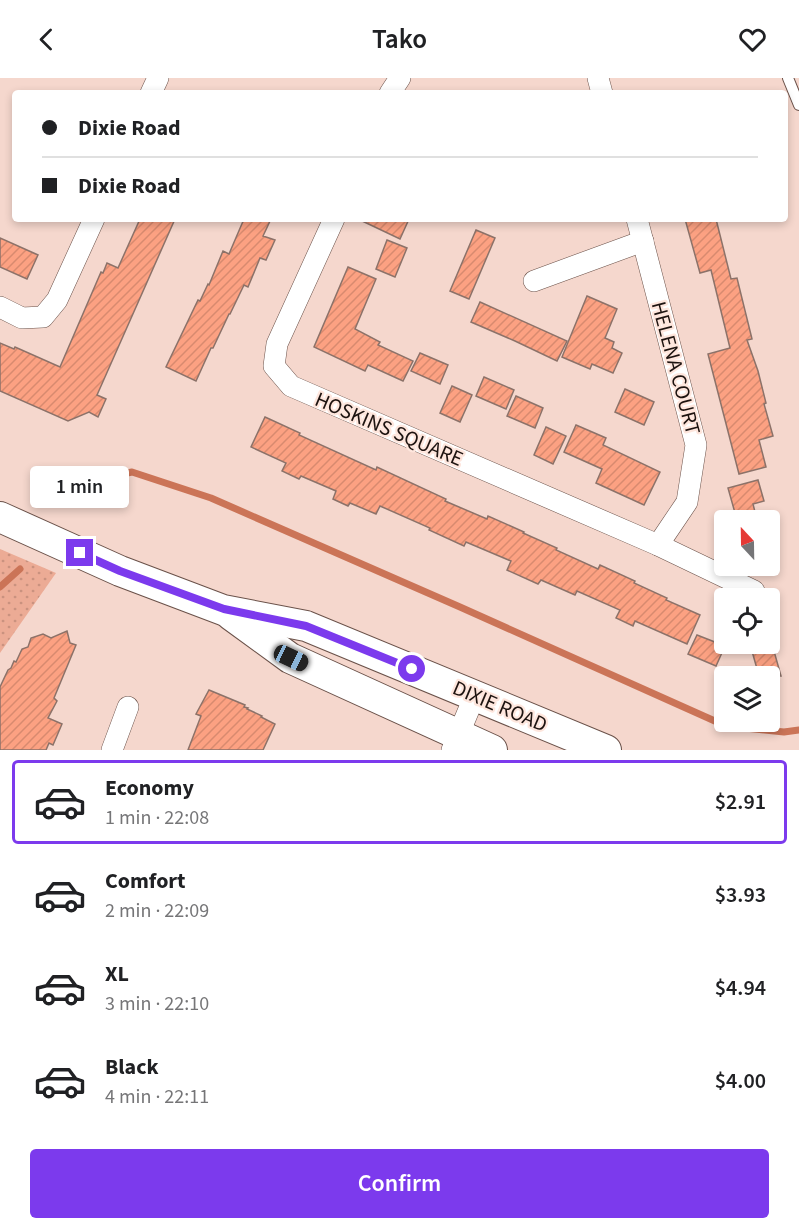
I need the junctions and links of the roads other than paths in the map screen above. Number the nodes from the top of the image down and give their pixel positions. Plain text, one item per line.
1 (788, 78) edge
2 (799, 105) edge
3 (333, 222) edge
4 (638, 222) edge
5 (91, 224) edge
6 (643, 241) junction
7 (534, 281) dead end
8 (0, 307) edge
9 (0, 517) edge
10 (658, 545) junction
11 (748, 588) edge
12 (224, 609) junction
13 (476, 695) junction
14 (128, 707) dead end
15 (455, 742) edge
16 (112, 750) edge
17 (492, 750) edge
18 (606, 750) edge

1 - 2 lane
3 - 10 street, HOSKINS SQUARE
4 - 6 street, HELENA COURT
5 - 8 street
6 - 7 street
6 - 10 street, HELENA COURT
9 - 12 main road, DIXIE ROAD
10 - 11 street, HOSKINS SQUARE
12 - 13 main road, DIXIE ROAD
12 - 15 main road, DIXIE ROAD
13 - 15 street
13 - 18 main road, DIXIE ROAD
14 - 16 street
15 - 17 main road, DIXIE ROAD

